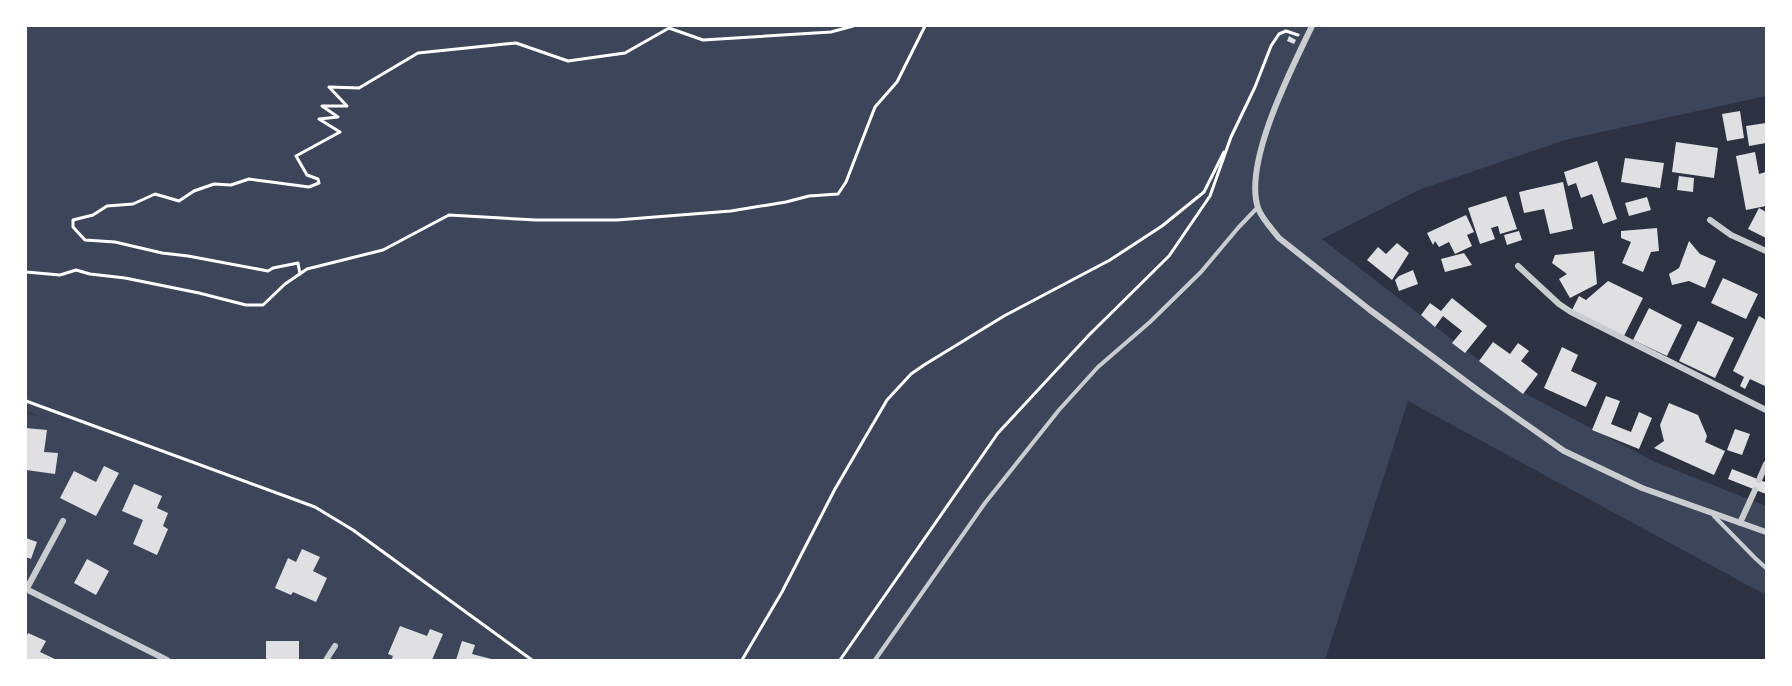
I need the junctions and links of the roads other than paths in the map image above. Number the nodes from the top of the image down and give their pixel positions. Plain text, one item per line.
1 (1312, 26) edge
2 (1258, 208) junction
3 (1710, 220) dead end
4 (1767, 251) edge
5 (1518, 266) dead end
6 (1767, 410) edge
7 (1767, 464) edge
8 (1760, 480) dead end
9 (1755, 490) dead end
10 (1710, 512) junction
11 (63, 521) dead end
12 (1740, 523) junction
13 (1767, 532) edge
14 (1767, 568) edge
15 (26, 589) edge
16 (334, 646) dead end
17 (167, 660) edge
18 (326, 660) edge
19 (875, 660) edge

1 - 2 street
2 - 10 street
2 - 19 lane
3 - 4 street
5 - 6 street
7 - 8 street
9 - 12 street
10 - 12 street
10 - 14 lane
11 - 15 street
12 - 13 street
15 - 17 street
16 - 18 street

